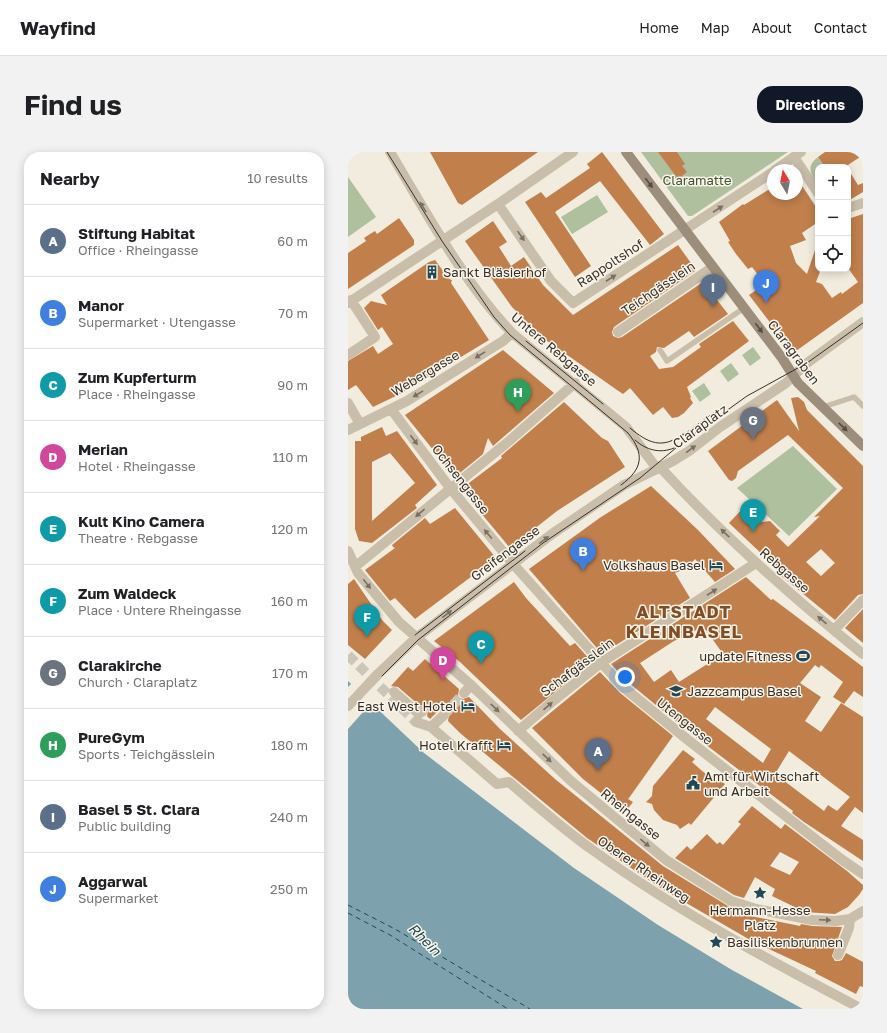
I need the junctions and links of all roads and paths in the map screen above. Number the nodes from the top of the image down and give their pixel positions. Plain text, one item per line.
1 (390, 152) edge
2 (573, 152) edge
3 (626, 152) edge
4 (798, 154) edge
5 (784, 164) edge
6 (767, 176) edge
7 (815, 187) edge
8 (863, 203) edge
9 (498, 204) junction
10 (851, 207) edge
11 (685, 230) junction
12 (444, 240) junction
13 (713, 267) junction
14 (350, 301) edge
15 (744, 308) junction
16 (863, 322) edge
17 (618, 332) dead end
18 (512, 333) junction
19 (660, 350) dead end
20 (348, 355) edge
21 (793, 376) junction
22 (575, 383) junction
23 (348, 403) edge
24 (863, 406) edge
25 (823, 407) junction
26 (390, 409) junction
27 (360, 424) junction
28 (348, 430) edge
29 (863, 446) edge
30 (660, 467) junction
31 (450, 488) junction
32 (348, 551) edge
33 (756, 563) junction
34 (513, 564) junction
35 (356, 566) junction
36 (863, 600) edge
37 (834, 630) junction
38 (416, 638) junction
39 (863, 654) edge
40 (602, 662) junction
41 (394, 692) dead end
42 (348, 706) edge
43 (422, 712) dead end
44 (443, 716) tunnel mouth
45 (416, 722) tunnel mouth
46 (431, 728) junction
47 (518, 731) junction
48 (863, 874) edge
49 (863, 911) edge
50 (850, 919) junction
51 (838, 955) dead end
52 (862, 1009) edge

12 -> 1 street, Untere Rebgasse
2 - 9 street
3 -> 11 street, Claragraben
4 - 5 street
4 - 7 street
11 -> 6 street
8 - 10 street
9 -> 11 street, Rappoltshof
9 - 12 street
11 - 13 street, Claragraben
12 - 14 street
12 - 18 street, Untere Rebgasse
13 - 15 street, Claragraben
13 - 17 street, Teichgässlein
14 - 20 street
15 - 19 lane
15 -> 21 street, Claragraben
16 - 21 street, Claraplatz
18 - 22 street, Untere Rebgasse
18 -> 26 street, Webergasse
21 - 25 street, Claragraben
30 -> 21 street, Claraplatz
22 - 30 street, Untere Rebgasse
22 - 31 street
23 - 27 street
24 - 25 lane
25 -> 29 street, Claragraben
26 - 27 street, Webergasse
26 -> 31 street, Ochsengasse
27 - 28 street, Webergasse
33 -> 30 street, Rebgasse
34 -> 30 street, Greifengasse
34 -> 31 street, Ochsengasse
31 -> 35 street
32 - 35 street, Rheingasse
37 -> 33 street, Rebgasse
40 -> 33 street, Schafgässlein
38 -> 34 street, Greifengasse
34 - 40 street, Utengasse
35 -> 38 street, Rheingasse
36 - 37 street
37 - 39 street, Rebgasse
38 - 42 street, Greifengasse, bridge
38 -> 47 street, Rheingasse
47 -> 40 street, Schafgässlein
40 - 48 street, Utengasse
41 - 43 street
44 - 46 street
45 - 46 street, Oberer Rheinweg
46 - 52 street, Oberer Rheinweg
47 -> 50 street, Rheingasse
49 - 50 street
50 - 51 street

